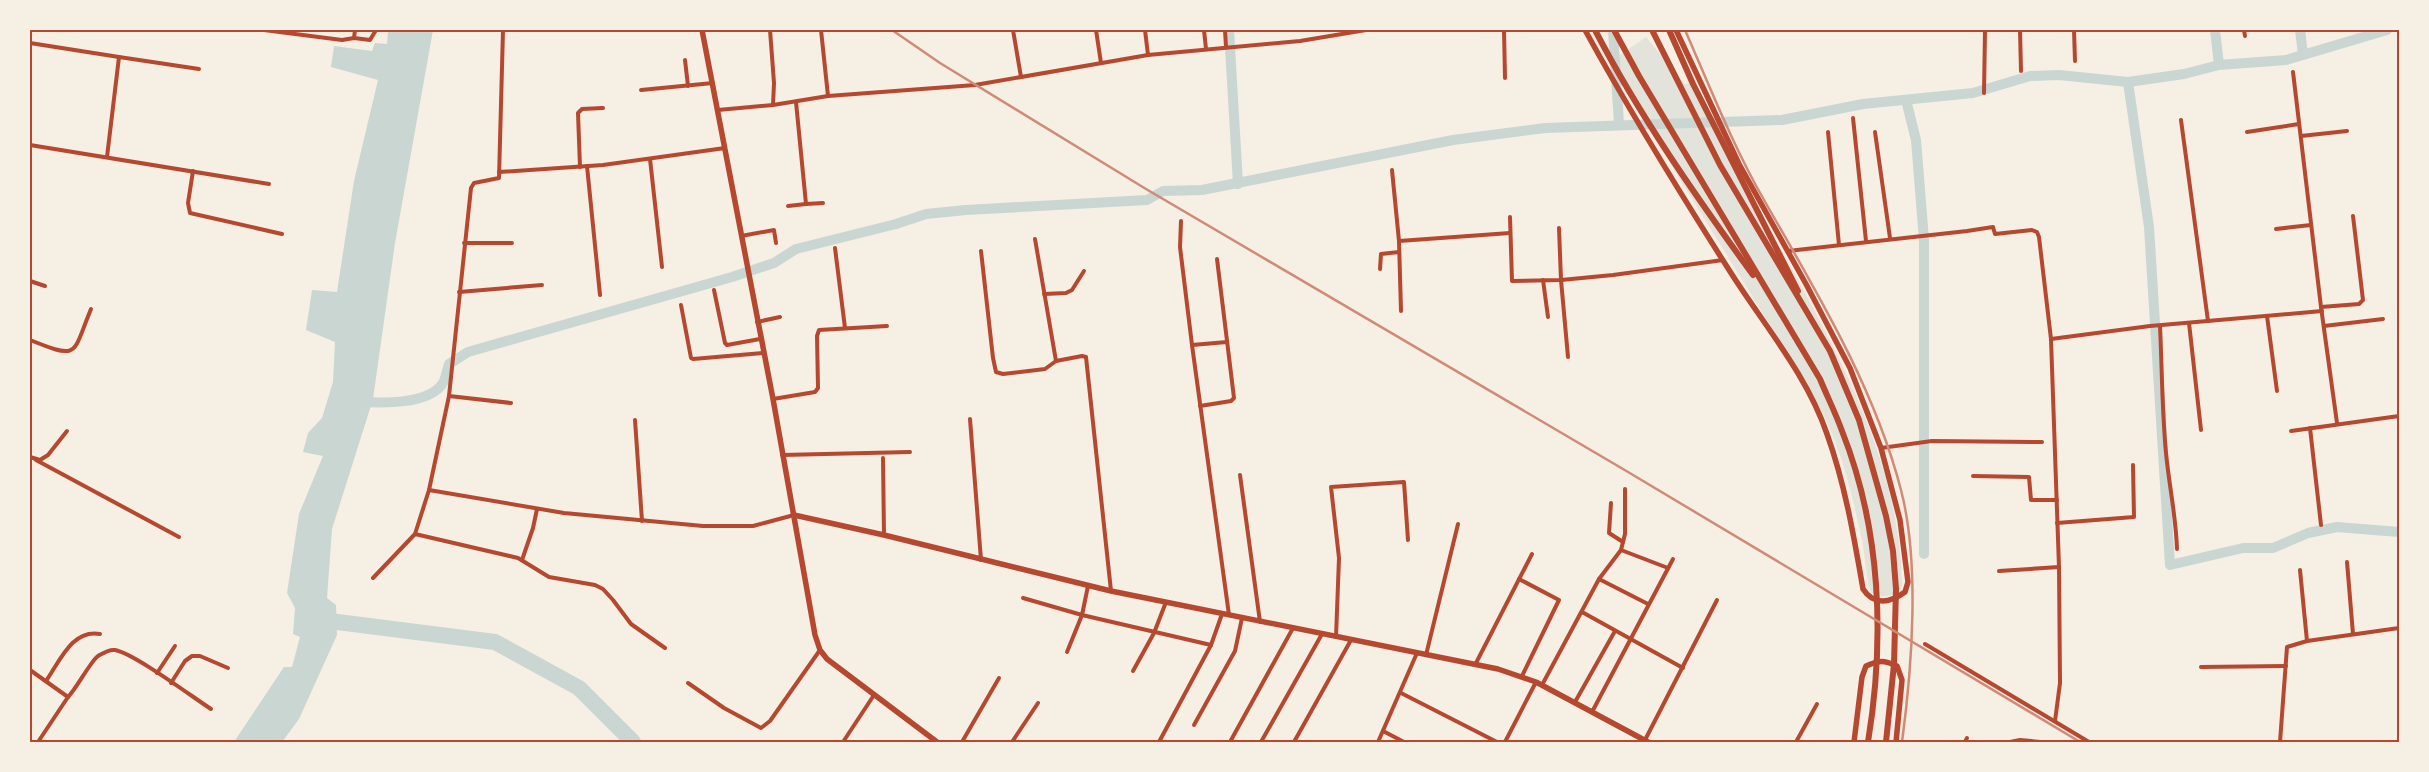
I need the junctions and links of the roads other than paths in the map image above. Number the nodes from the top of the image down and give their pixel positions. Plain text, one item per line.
1 (264, 30) edge
2 (355, 30) edge
3 (376, 30) edge
4 (503, 30) edge
5 (702, 30) edge
6 (770, 30) edge
7 (821, 30) edge
8 (1013, 30) edge
9 (1096, 30) edge
10 (1145, 30) edge
11 (1204, 30) edge
12 (1225, 30) edge
13 (1366, 30) edge
14 (1504, 30) edge
15 (1585, 30) edge
16 (1595, 30) edge
17 (1614, 30) edge
18 (1652, 30) edge
19 (1669, 30) edge
20 (1676, 30) edge
21 (1985, 30) edge
22 (2020, 30) edge
23 (2074, 30) edge
24 (2244, 30) edge
25 (1344, 32) edge
26 (2245, 36) dead end
27 (354, 38) junction
28 (30, 43) edge
29 (1227, 47) junction
30 (1206, 49) junction
31 (1148, 55) junction
32 (119, 57) junction
33 (685, 60) dead end
34 (2075, 61) dead end
35 (1101, 63) junction
36 (199, 69) dead end
37 (2021, 71) dead end
38 (2293, 72) dead end
39 (1021, 77) junction
40 (1505, 78) dead end
41 (713, 83) junction
42 (688, 86) junction
43 (642, 90) dead end
44 (1984, 94) dead end
45 (828, 96) junction
46 (796, 102) junction
47 (773, 105) junction
48 (603, 108) dead end
49 (718, 110) junction
50 (1853, 118) dead end
51 (2181, 120) dead end
52 (2300, 124) junction
53 (2347, 131) dead end
54 (1828, 132) dead end
55 (1875, 132) dead end
56 (2247, 132) dead end
57 (2301, 136) junction
58 (30, 145) edge
59 (725, 148) junction
60 (107, 157) junction
61 (650, 159) junction
62 (587, 166) junction
63 (580, 167) junction
64 (1392, 170) dead end
65 (193, 171) junction
66 (499, 172) junction
67 (269, 184) dead end
68 (823, 203) dead end
69 (806, 204) junction
70 (788, 206) dead end
71 (2354, 216) dead end
72 (1510, 217) dead end
73 (1181, 221) dead end
74 (2312, 225) junction
75 (1559, 228) dead end
76 (2276, 229) dead end
77 (282, 234) dead end
78 (1510, 234) junction
79 (741, 236) junction
80 (1890, 238) junction
81 (1035, 239) dead end
82 (1399, 241) junction
83 (1866, 241) junction
84 (464, 243) junction
85 (512, 243) dead end
86 (776, 243) dead end
87 (1839, 245) junction
88 (835, 248) dead end
89 (981, 251) dead end
90 (1788, 251) junction
91 (1399, 252) junction
92 (1217, 260) dead end
93 (1723, 260) junction
94 (662, 267) dead end
95 (1380, 269) dead end
96 (1084, 271) dead end
97 (1543, 280) junction
98 (1561, 280) junction
99 (30, 281) edge
100 (542, 285) dead end
101 (45, 286) dead end
102 (714, 290) dead end
103 (459, 292) junction
104 (1044, 294) junction
105 (600, 295) dead end
106 (1775, 304) junction
107 (680, 305) dead end
108 (91, 309) dead end
109 (2321, 309) junction
110 (1401, 311) dead end
111 (2267, 316) junction
112 (780, 317) dead end
113 (1548, 317) dead end
114 (1811, 319) junction
115 (2383, 319) dead end
116 (757, 322) junction
117 (2208, 322) junction
118 (2189, 323) junction
119 (887, 326) dead end
120 (2159, 326) junction
121 (2324, 326) junction
122 (845, 328) junction
123 (760, 339) junction
124 (30, 340) edge
125 (2051, 340) junction
126 (1227, 342) junction
127 (1192, 345) junction
128 (763, 353) junction
129 (1568, 357) dead end
130 (1056, 361) junction
131 (2277, 392) dead end
132 (449, 396) junction
133 (773, 399) junction
134 (511, 403) dead end
135 (1200, 406) junction
136 (2399, 416) edge
137 (970, 419) dead end
138 (635, 420) dead end
139 (2337, 423) junction
140 (2310, 428) junction
141 (2201, 430) dead end
142 (67, 431) dead end
143 (2291, 431) dead end
144 (2042, 442) dead end
145 (1881, 448) junction
146 (910, 452) dead end
147 (782, 455) junction
148 (30, 457) edge
149 (883, 458) dead end
150 (36, 460) junction
151 (2132, 465) dead end
152 (1240, 475) dead end
153 (1974, 476) dead end
154 (1625, 489) dead end
155 (428, 490) junction
156 (2057, 500) junction
157 (1611, 503) dead end
158 (537, 508) junction
159 (794, 515) junction
160 (642, 521) junction
161 (2057, 523) junction
162 (1458, 524) dead end
163 (2321, 525) dead end
164 (415, 534) junction
165 (884, 535) junction
166 (179, 537) dead end
167 (1408, 540) dead end
168 (1623, 542) junction
169 (2177, 549) dead end
170 (1621, 550) junction
171 (1532, 554) dead end
172 (1673, 559) dead end
173 (522, 560) junction
174 (981, 560) junction
175 (2347, 562) dead end
176 (2059, 567) junction
177 (1668, 568) junction
178 (2300, 570) dead end
179 (2000, 571) dead end
180 (373, 578) dead end
181 (1519, 579) junction
182 (1599, 579) junction
183 (1088, 586) junction
184 (1111, 591) junction
185 (1023, 598) dead end
186 (1717, 600) dead end
187 (1166, 602) junction
188 (1648, 604) junction
189 (1582, 612) junction
190 (1082, 615) junction
191 (1226, 615) junction
192 (1242, 618) junction
193 (1260, 622) junction
194 (1293, 628) junction
195 (2399, 628) edge
196 (1615, 631) junction
197 (1154, 633) junction
198 (100, 634) dead end
199 (1322, 634) junction
200 (2353, 634) junction
201 (1336, 637) junction
202 (1630, 639) junction
203 (1350, 640) junction
204 (2307, 641) junction
205 (1925, 644) dead end
206 (1211, 645) junction
207 (175, 646) dead end
208 (665, 648) dead end
209 (820, 650) junction
210 (1067, 652) dead end
211 (1417, 654) junction
212 (1426, 655) junction
213 (1476, 665) junction
214 (2286, 666) junction
215 (2200, 667) dead end
216 (228, 668) dead end
217 (1683, 668) junction
218 (30, 670) edge
219 (1133, 671) dead end
220 (156, 673) junction
221 (1522, 676) junction
222 (999, 678) dead end
223 (46, 681) junction
224 (1536, 682) junction
225 (171, 683) junction
226 (688, 683) dead end
227 (1542, 685) junction
228 (1401, 693) junction
229 (874, 695) junction
230 (68, 697) junction
231 (1575, 702) junction
232 (1038, 703) dead end
233 (1817, 704) dead end
234 (211, 709) dead end
235 (1592, 712) junction
236 (2055, 721) junction
237 (1194, 725) dead end
238 (1383, 731) junction
239 (934, 741) edge
240 (1646, 741) edge
241 (38, 742) edge
242 (843, 742) edge
243 (962, 742) edge
244 (1012, 742) edge
245 (1159, 742) edge
246 (1230, 742) edge
247 (1260, 742) edge
248 (1294, 742) edge
249 (1378, 742) edge
250 (1404, 742) edge
251 (1497, 742) edge
252 (1505, 742) edge
253 (1796, 742) edge
254 (1854, 742) edge
255 (1868, 742) edge
256 (1886, 742) edge
257 (1896, 742) edge
258 (2010, 742) edge
259 (2041, 742) edge
260 (2089, 742) edge
261 (2280, 742) edge

1 - 27 street
2 - 27 street
3 - 27 street
4 - 66 street
5 - 41 main road
6 - 47 street
7 - 45 street
8 - 39 street
9 - 35 street
10 - 31 street
11 - 30 street
12 - 29 street
13 - 25 street
14 - 40 street
15 - 93 main road
16 - 106 main road
17 - 106 main road
18 - 114 main road
19 - 114 main road
20 - 90 main road
21 - 44 street
22 - 37 street
23 - 34 street
24 - 26 street
25 - 29 street
28 - 32 street
29 - 30 street
30 - 31 street
31 - 35 street
32 - 36 street
32 - 60 street
33 - 42 street
35 - 39 street
38 - 52 street
39 - 45 street
41 - 42 street
41 - 49 main road
42 - 43 street
45 - 46 street
46 - 47 street
46 - 69 street
47 - 49 street
48 - 63 street
49 - 59 main road
50 - 83 street
51 - 117 street
52 - 56 street
52 - 57 street
53 - 57 street
54 - 87 street
55 - 80 street
57 - 74 street
58 - 60 street
59 - 61 street
59 - 79 main road
60 - 65 street
61 - 62 street
61 - 94 street
62 - 63 street
62 - 105 street
63 - 66 street
64 - 82 street
65 - 67 street
65 - 77 street
66 - 84 street
68 - 69 street
69 - 70 street
71 - 109 street
72 - 78 street
73 - 127 street
74 - 76 street
74 - 109 street
75 - 98 street
78 - 82 street
78 - 97 street
79 - 86 street
79 - 116 main road
80 - 83 street
80 - 125 street
81 - 104 street
82 - 91 street
83 - 87 street
84 - 85 street
84 - 103 street
87 - 90 street
88 - 122 street
89 - 130 street
90 - 145 main road
91 - 95 street
91 - 110 street
92 - 126 street
93 - 98 street
93 - 145 main road
96 - 104 street
97 - 98 street
97 - 113 street
98 - 129 street
99 - 101 street
100 - 103 street
102 - 123 street
103 - 132 street
104 - 130 street
106 - 255 main road
107 - 128 street
108 - 124 street
109 - 111 street
109 - 121 street
111 - 117 street
111 - 131 street
112 - 116 street
114 - 256 main road
115 - 121 street
116 - 123 main road
117 - 118 street
118 - 120 street
118 - 141 street
119 - 122 street
120 - 125 street
120 - 169 street
121 - 139 street
122 - 133 street
123 - 128 main road
125 - 156 street
126 - 127 street
126 - 135 street
127 - 135 street
128 - 133 main road
130 - 184 street
132 - 134 street
132 - 155 street
133 - 147 main road
135 - 191 street
136 - 139 street
137 - 174 street
138 - 160 street
139 - 140 street
140 - 143 street
140 - 163 street
142 - 150 street
144 - 145 street
146 - 147 street
147 - 159 main road
148 - 150 street
149 - 165 street
150 - 166 street
151 - 161 street
152 - 193 street
153 - 156 street
154 - 168 street
155 - 158 street
155 - 164 street
156 - 161 street
157 - 168 street
158 - 160 street
158 - 173 street
159 - 160 street
159 - 165 main road
159 - 209 main road
161 - 176 street
162 - 212 street
164 - 173 street
164 - 180 street
165 - 174 main road
167 - 201 street
168 - 170 street
170 - 177 street
170 - 182 street
171 - 181 street
172 - 177 street
173 - 208 street
174 - 183 main road
175 - 200 street
176 - 179 street
176 - 236 street
177 - 188 street
178 - 204 street
181 - 213 street
181 - 221 street
182 - 188 street
182 - 189 street
183 - 184 main road
183 - 190 street
184 - 187 main road
185 - 190 street
186 - 217 street
187 - 191 main road
187 - 197 street
188 - 202 street
189 - 196 street
189 - 227 street
190 - 197 street
190 - 210 street
191 - 192 main road
191 - 206 street
192 - 193 main road
192 - 237 street
193 - 194 main road
194 - 199 main road
194 - 246 street
195 - 200 street
196 - 202 street
196 - 231 street
197 - 206 street
197 - 219 street
198 - 223 street
199 - 201 main road
199 - 247 street
200 - 204 street
201 - 203 main road
202 - 217 street
202 - 235 street
203 - 211 main road
203 - 248 street
204 - 214 street
205 - 236 street
206 - 245 street
207 - 220 street
209 - 226 street
209 - 229 main road
211 - 212 main road
211 - 228 street
212 - 213 main road
213 - 221 main road
214 - 215 street
214 - 261 street
216 - 225 street
217 - 240 street
218 - 223 street
220 - 225 street
220 - 230 street
221 - 224 main road
222 - 243 street
223 - 230 street
224 - 227 main road
224 - 252 street
225 - 234 street
227 - 231 main road
228 - 238 street
228 - 251 street
229 - 239 main road
229 - 242 street
230 - 241 street
231 - 235 main road
232 - 244 street
233 - 253 street
235 - 240 main road
236 - 260 street
238 - 249 street
238 - 250 street
254 - 257 main road
258 - 259 street

